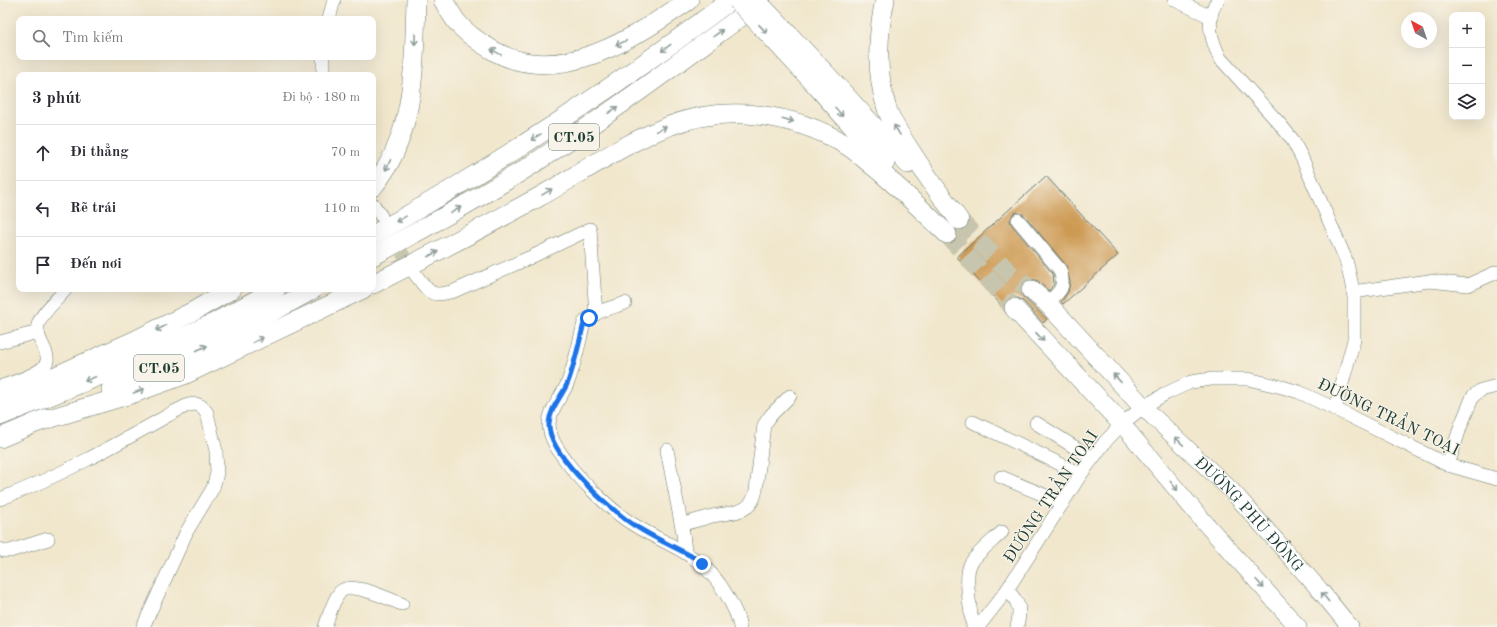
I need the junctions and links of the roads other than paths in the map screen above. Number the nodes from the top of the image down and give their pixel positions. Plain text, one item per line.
1 (334, 0) edge
2 (416, 0) edge
3 (443, 0) edge
4 (689, 0) edge
5 (731, 0) edge
6 (737, 0) edge
7 (756, 0) edge
8 (764, 0) edge
9 (885, 0) edge
10 (1175, 0) edge
11 (1218, 0) edge
12 (330, 16) edge
13 (1211, 18) junction
14 (323, 60) edge
15 (323, 72) edge
16 (819, 78) junction
17 (376, 183) edge
18 (376, 208) edge
19 (381, 216) dead end
20 (1018, 220) dead end
21 (953, 227) junction
22 (376, 233) edge
23 (376, 254) edge
24 (1497, 272) edge
25 (415, 274) tunnel mouth
26 (376, 282) edge
27 (1031, 290) tunnel mouth
28 (63, 292) edge
29 (227, 292) edge
30 (271, 292) edge
31 (308, 292) edge
32 (357, 292) edge
33 (1353, 292) junction
34 (625, 303) dead end
35 (1047, 303) junction
36 (1014, 308) tunnel mouth
37 (596, 314) junction
38 (38, 332) junction
39 (0, 342) edge
40 (1497, 386) edge
41 (0, 387) edge
42 (790, 396) dead end
43 (0, 400) edge
44 (1143, 406) junction
45 (1336, 409) junction
46 (0, 416) edge
47 (973, 422) dead end
48 (35, 423) junction
49 (1036, 423) dead end
50 (1122, 424) junction
51 (0, 438) edge
52 (667, 450) dead end
53 (1092, 458) junction
54 (1448, 465) junction
55 (1081, 474) junction
56 (1001, 477) dead end
57 (1497, 479) edge
58 (0, 499) edge
59 (1063, 503) junction
60 (682, 524) junction
61 (1002, 532) dead end
62 (48, 539) dead end
63 (0, 549) edge
64 (684, 552) junction
65 (1007, 590) junction
66 (402, 604) dead end
67 (143, 627) edge
68 (325, 627) edge
69 (740, 627) edge
70 (973, 627) edge
71 (978, 627) edge
72 (1017, 627) edge
73 (1298, 627) edge
74 (1350, 627) edge

1 - 12 street
2 -> 17 highway
4 -> 3 highway
5 -> 22 highway, CT.05
6 -> 16 highway, bridge
7 - 16 highway, bridge
23 -> 8 highway, CT.05
21 -> 9 highway
10 - 13 street
11 - 13 street
13 - 33 street
14 - 15 street
16 - 21 highway
18 - 19 street
20 - 35 street
26 -> 21 highway
24 - 33 street
25 - 37 street
27 - 35 highway
28 - 38 street
29 -> 43 highway
30 -> 46 highway, CT.05
48 -> 31 highway, CT.05
48 -> 32 highway
33 - 45 street
34 - 37 street
44 -> 35 highway
36 -> 50 highway
37 - 64 street
38 - 39 street
38 - 41 street
40 - 54 street
42 - 60 street
44 - 45 street, ĐƯỜNG TRẦN TOẠI
44 - 50 street, ĐƯỜNG TRẦN TOẠI
74 -> 44 main road, ĐƯỜNG PHÙ ĐỔNG
45 - 54 street, ĐƯỜNG TRẦN TOẠI
47 - 55 street
48 - 51 highway, CT.05
49 - 53 street
50 - 53 street, ĐƯỜNG TRẦN TOẠI
50 -> 73 main road
52 - 60 street
53 - 55 street, ĐƯỜNG TRẦN TOẠI
54 - 57 street, ĐƯỜNG TRẦN TOẠI
55 - 59 street, ĐƯỜNG TRẦN TOẠI
56 - 59 street
58 - 67 street
59 - 65 street, ĐƯỜNG TRẦN TOẠI
60 - 64 street
61 - 70 street
62 - 63 street
64 - 69 street
65 - 71 street, ĐƯỜNG TRẦN TOẠI
65 - 72 street
66 - 68 street

